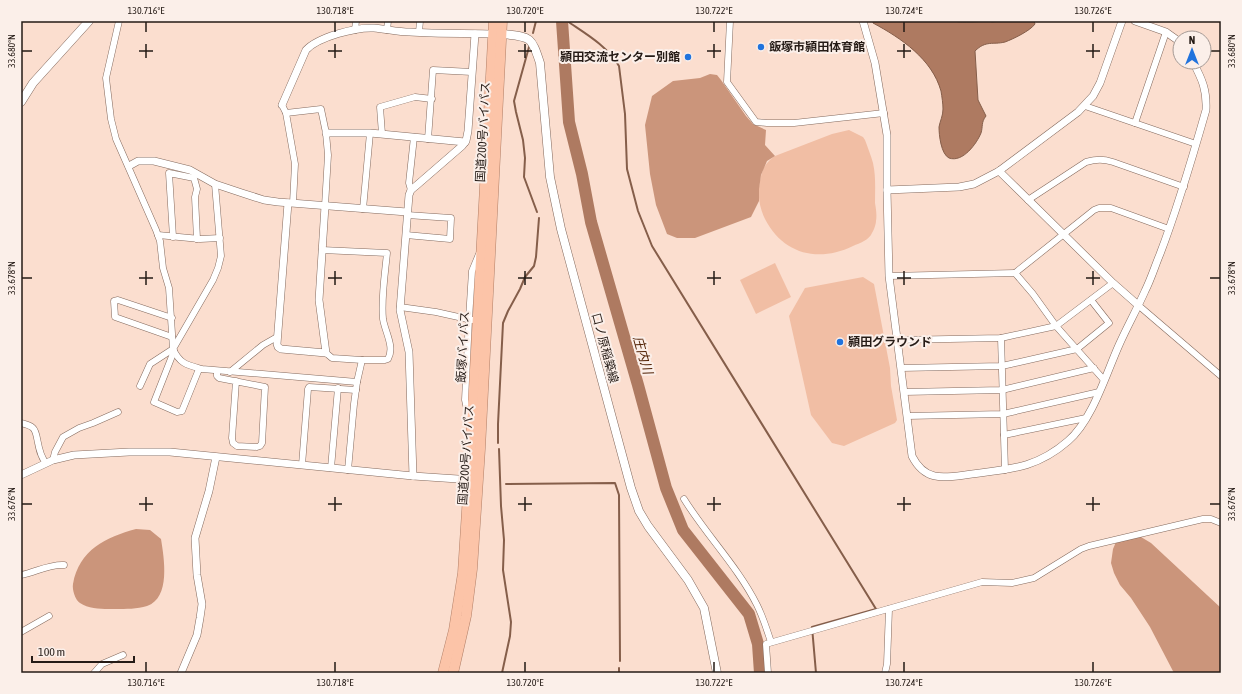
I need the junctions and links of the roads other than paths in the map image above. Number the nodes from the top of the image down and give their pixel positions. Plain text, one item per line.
1 (89, 21) edge
2 (119, 21) edge
3 (356, 21) edge
4 (388, 21) edge
5 (420, 21) edge
6 (494, 21) edge
7 (502, 21) edge
8 (730, 21) edge
9 (863, 21) edge
10 (1122, 21) edge
11 (1135, 21) edge
12 (355, 30) junction
13 (387, 30) junction
14 (419, 32) junction
15 (1166, 32) junction
16 (475, 34) junction
17 (497, 34) junction
18 (1172, 36) edge
19 (1197, 70) edge
20 (472, 72) junction
21 (432, 99) junction
22 (21, 102) edge
23 (282, 105) joint
24 (1085, 106) junction
25 (286, 113) junction
26 (884, 113) junction
27 (1135, 123) junction
28 (326, 133) junction
29 (370, 133) junction
30 (382, 134) junction
31 (414, 137) junction
32 (428, 139) junction
33 (465, 142) junction
34 (1196, 144) junction
35 (169, 165) junction
36 (129, 166) junction
37 (999, 171) junction
38 (169, 173) junction
39 (215, 184) junction
40 (1184, 186) junction
41 (411, 190) junction
42 (887, 190) junction
43 (1028, 200) junction
44 (290, 203) junction
45 (325, 206) junction
46 (363, 209) junction
47 (407, 213) junction
48 (1169, 229) junction
49 (1064, 234) junction
50 (406, 235) junction
51 (158, 236) junction
52 (173, 237) junction
53 (220, 238) junction
54 (197, 239) junction
55 (322, 250) junction
56 (1015, 273) junction
57 (889, 276) junction
58 (1113, 283) junction
59 (1091, 300) junction
60 (1138, 305) junction
61 (400, 307) junction
62 (172, 318) junction
63 (473, 320) junction
64 (1056, 326) junction
65 (172, 337) junction
66 (277, 337) junction
67 (1001, 338) junction
68 (897, 340) junction
69 (1076, 349) junction
70 (173, 350) junction
71 (326, 353) junction
72 (362, 360) junction
73 (1002, 366) junction
74 (901, 368) junction
75 (1094, 368) junction
76 (200, 369) junction
77 (217, 371) junction
78 (230, 372) junction
79 (1221, 376) edge
80 (1104, 380) junction
81 (236, 381) dead end
82 (357, 382) junction
83 (140, 386) dead end
84 (338, 388) junction
85 (356, 390) junction
86 (1002, 390) junction
87 (904, 392) junction
88 (1099, 392) junction
89 (118, 412) dead end
90 (1003, 414) junction
91 (907, 416) junction
92 (1086, 418) junction
93 (21, 423) edge
94 (1004, 435) junction
95 (216, 457) junction
96 (53, 460) junction
97 (46, 463) junction
98 (302, 465) junction
99 (331, 468) junction
100 (348, 470) junction
101 (1005, 470) junction
102 (21, 475) edge
103 (413, 476) junction
104 (473, 480) junction
105 (684, 499) dead end
106 (1221, 523) edge
107 (64, 565) dead end
108 (21, 575) edge
109 (889, 609) junction
110 (49, 616) dead end
111 (21, 632) edge
112 (771, 642) junction
113 (123, 654) dead end
114 (94, 673) edge
115 (182, 673) edge
116 (443, 673) edge
117 (453, 673) edge
118 (717, 673) edge
119 (768, 673) edge
120 (885, 673) edge

1 - 22 main road
2 - 36 street
3 - 12 street
4 - 13 street
5 - 14 street
6 - 17 highway, 飯塚バイパス
7 - 17 highway, 国道200号バイパス
8 - 26 street
9 - 26 street
10 - 24 street
11 - 15 street
12 - 13 street
12 - 23 street
13 - 14 street
14 - 16 street
15 - 18 street
15 - 27 street
16 - 17 street
16 - 20 street
17 - 63 highway, 飯塚バイパス
17 - 104 highway, 国道200号バイパス
17 - 118 main road, 口ノ原稲築線
19 - 34 street
20 - 21 street
20 - 33 street
21 - 30 street
21 - 32 street
23 - 25 street
24 - 27 street
24 - 37 street
25 - 28 street
25 - 44 street
26 - 42 street
27 - 34 street
28 - 29 street
28 - 45 street
29 - 30 street
29 - 46 street
30 - 31 street
31 - 32 street
31 - 41 street
32 - 33 street
33 - 41 street
34 - 40 street
35 - 36 street
35 - 38 street
35 - 39 street
36 - 51 street
37 - 42 street
37 - 43 street
38 - 52 street
38 - 54 street
39 - 44 street
39 - 53 street
40 - 43 street
40 - 48 street
41 - 47 street
42 - 57 street
43 - 49 street
44 - 45 street
44 - 66 street
45 - 46 street
45 - 55 street
46 - 47 street
47 - 50 street
47 - 50 street
48 - 49 street
48 - 60 street
49 - 56 street
49 - 58 street
50 - 61 street
51 - 52 street
51 - 62 street
52 - 54 street
53 - 54 street
53 - 70 street
55 - 71 street
55 - 72 street
56 - 57 street
56 - 64 street
57 - 68 street
58 - 59 street
58 - 60 street
59 - 64 street
59 - 69 street
60 - 79 street
60 - 80 street
61 - 63 street
61 - 103 street
62 - 65 street
62 - 65 street
63 - 104 highway, 飯塚バイパス
64 - 67 street
64 - 69 street
65 - 70 street
66 - 71 street
66 - 78 street
67 - 68 street
67 - 73 street
68 - 74 street
69 - 73 street
69 - 75 street
70 - 76 street
70 - 76 street
70 - 83 street
71 - 72 street
72 - 82 street
73 - 74 street
73 - 86 street
74 - 87 street
75 - 80 street
75 - 86 street
76 - 77 street
77 - 78 street
77 - 81 street
78 - 82 street
80 - 88 street
82 - 85 street
84 - 85 street
84 - 98 street
84 - 99 street
85 - 100 street
86 - 87 street
86 - 90 street
87 - 91 street
88 - 90 street
88 - 92 street
89 - 96 street
90 - 91 street
90 - 94 street
91 - 101 street
92 - 94 street
92 - 101 street
93 - 97 street
94 - 101 street
95 - 96 street
95 - 98 street
95 - 115 street
96 - 97 street
97 - 102 street
98 - 99 street
99 - 100 street
100 - 103 street
103 - 104 street
104 - 116 highway, 飯塚バイパス
104 - 117 highway, 国道200号バイパス
105 - 112 street
106 - 109 street
107 - 108 street
109 - 112 street
109 - 120 street
110 - 111 street
112 - 119 street
113 - 114 street

